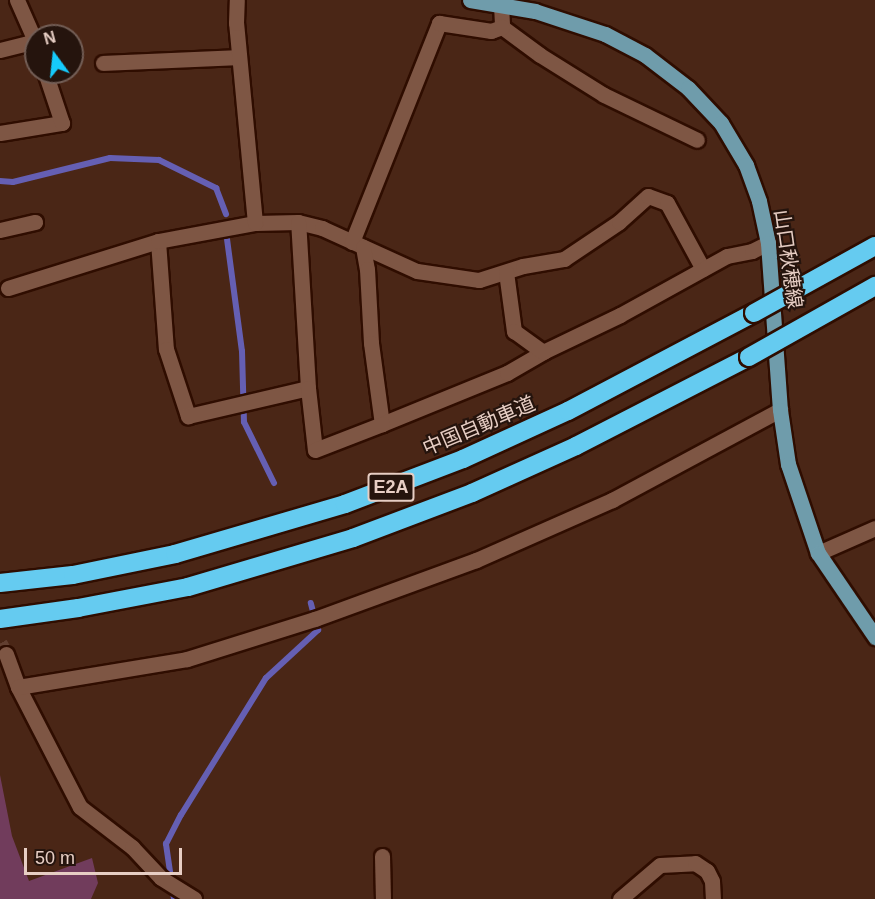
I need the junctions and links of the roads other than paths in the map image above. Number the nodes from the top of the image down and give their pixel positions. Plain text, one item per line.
1 (17, 0) edge
2 (237, 0) edge
3 (470, 0) edge
4 (501, 5) junction
5 (28, 24) edge
6 (502, 27) junction
7 (24, 45) edge
8 (0, 50) edge
9 (239, 57) junction
10 (103, 63) dead end
11 (49, 84) edge
12 (0, 133) edge
13 (697, 140) dead end
14 (35, 222) dead end
15 (298, 222) junction
16 (255, 223) junction
17 (0, 230) edge
18 (158, 241) junction
19 (768, 243) junction
20 (358, 244) junction
21 (875, 246) edge
22 (703, 269) junction
23 (506, 272) junction
24 (875, 286) edge
25 (8, 288) dead end
26 (543, 352) junction
27 (308, 388) junction
28 (780, 410) junction
29 (382, 424) junction
30 (875, 528) edge
31 (818, 553) junction
32 (0, 583) edge
33 (0, 619) edge
34 (875, 637) edge
35 (6, 654) dead end
36 (18, 687) junction
37 (382, 856) dead end
38 (194, 899) edge
39 (383, 899) edge
40 (620, 899) edge
41 (713, 899) edge

1 - 5 street
2 - 9 street
3 - 4 main road, 山口秋穂線
4 - 6 street
4 - 19 main road, 山口秋穂線
6 - 13 street
6 - 20 street
7 - 8 street
9 - 10 street
9 - 16 street
11 - 12 street
14 - 17 street
15 - 16 street
15 - 20 street
15 - 27 street
16 - 18 street
18 - 25 street
18 - 27 street
19 - 22 street
19 - 28 main road, 山口秋穂線
20 - 23 street
20 - 29 street
21 - 32 highway, 中国自動車道 / E2A, bridge
22 - 23 street
22 - 26 street
23 - 26 street
24 - 33 highway, E2A, bridge
26 - 29 street
27 - 29 street
28 - 31 main road, 山口秋穂線
28 - 36 street
30 - 31 street
31 - 34 main road, 山口秋穂線
35 - 36 street
36 - 38 street
37 - 39 street
40 - 41 street

